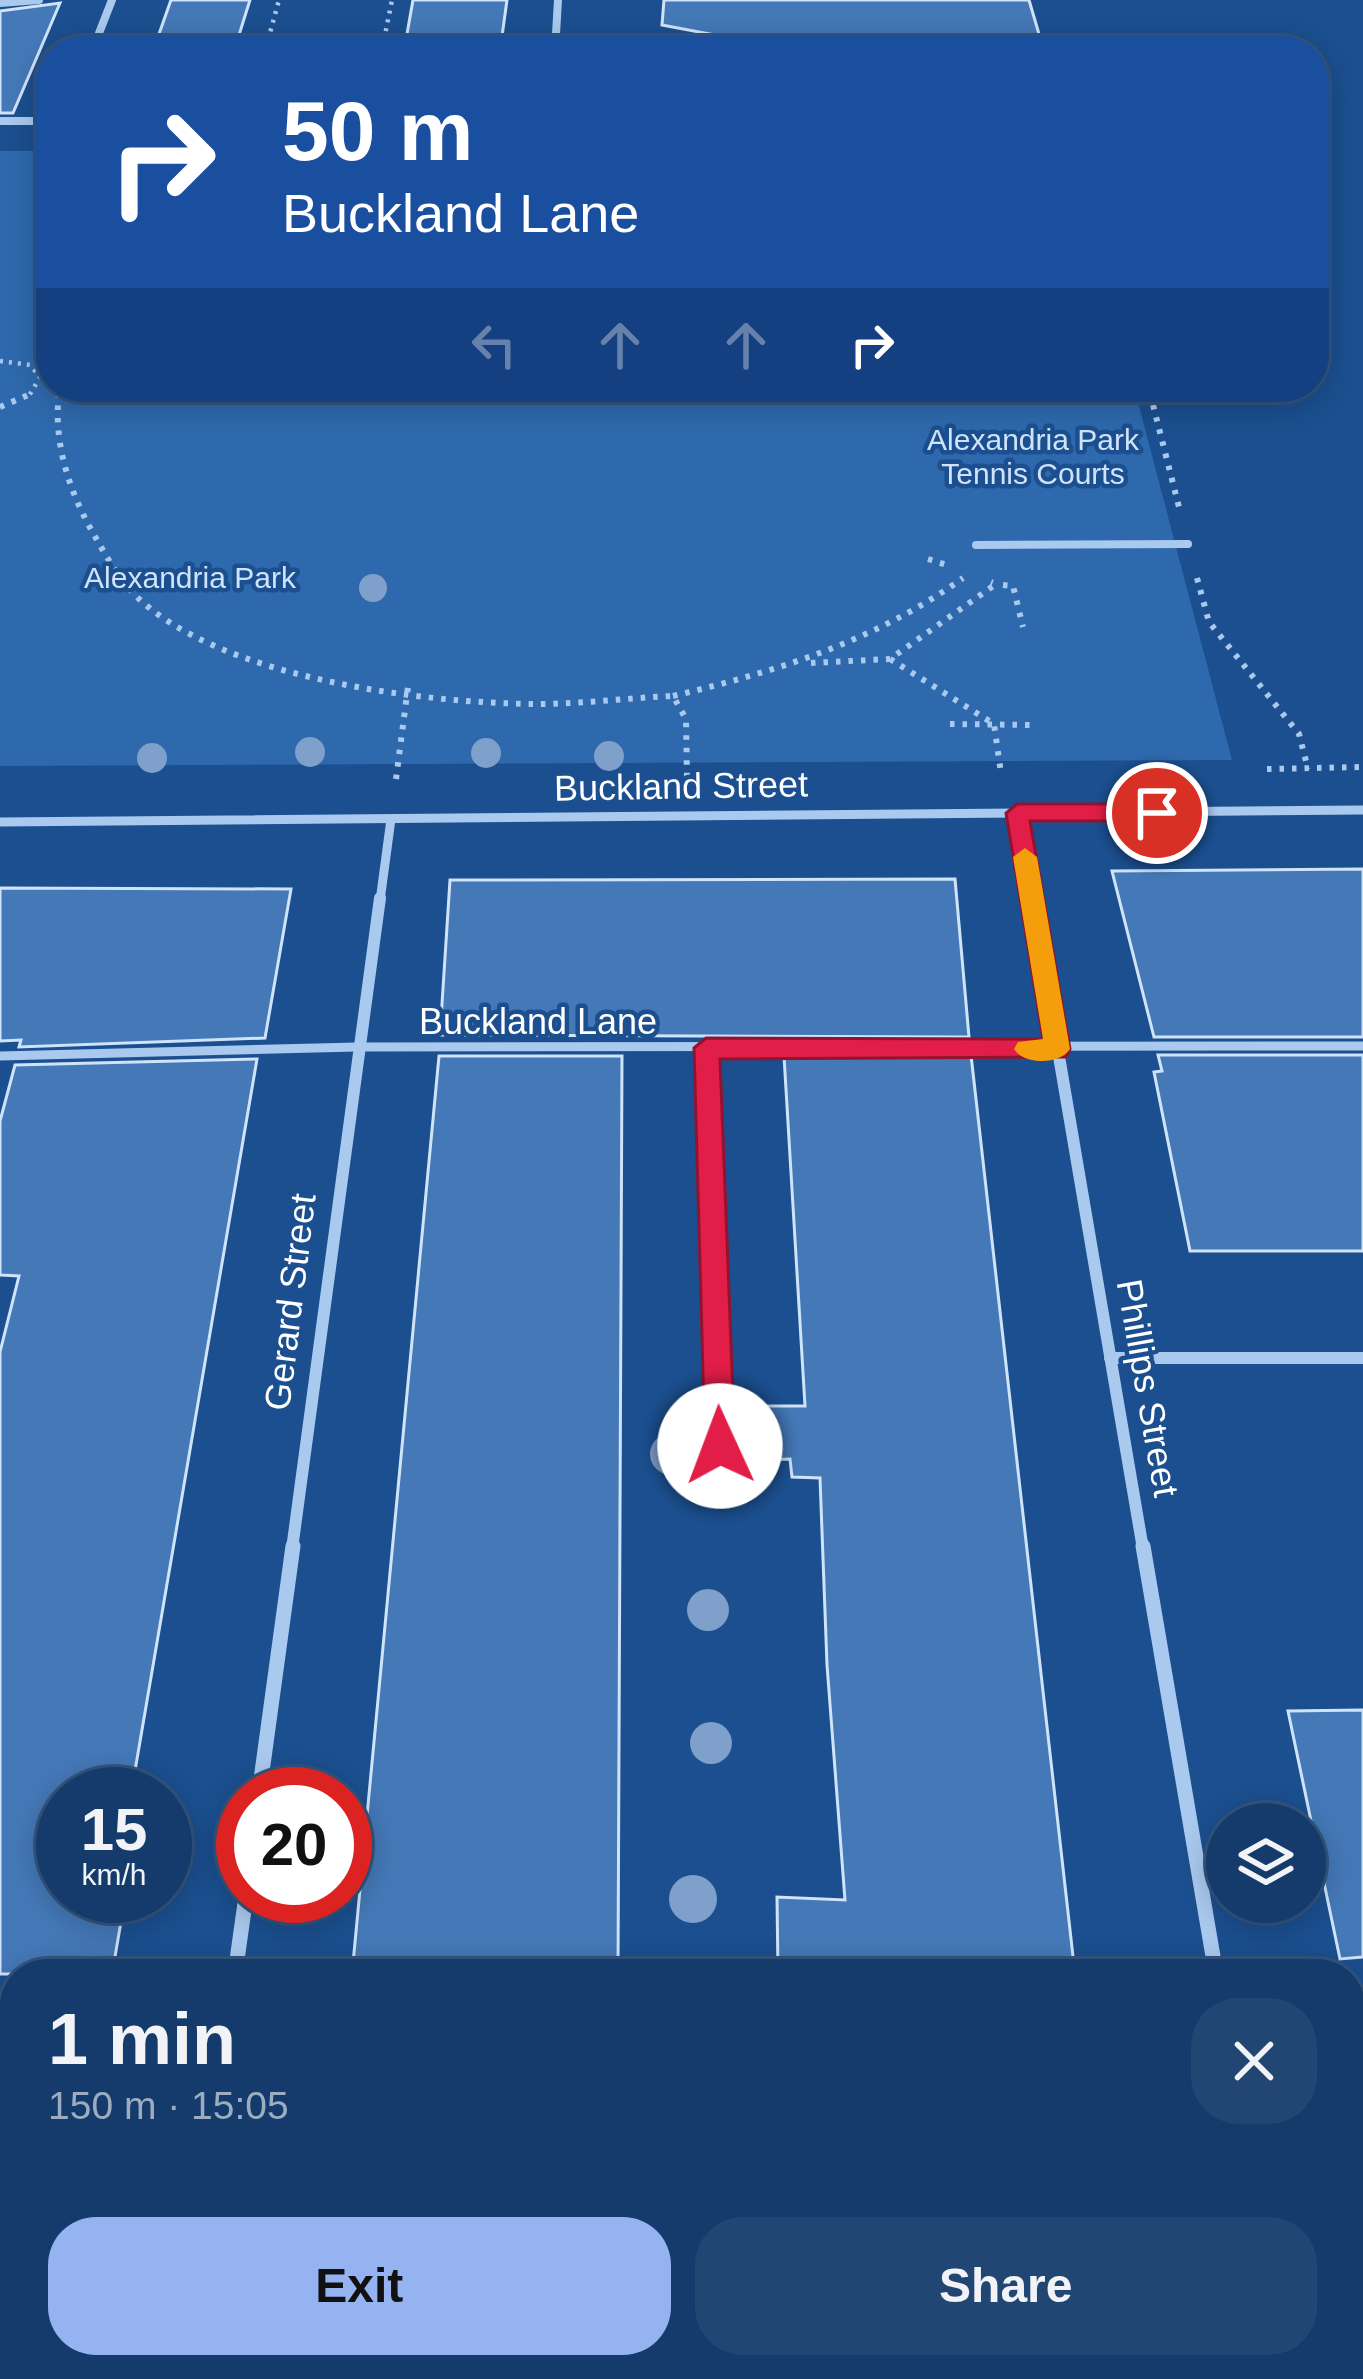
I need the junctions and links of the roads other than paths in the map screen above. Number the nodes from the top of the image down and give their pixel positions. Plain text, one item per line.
1 (39, 0) edge
2 (112, 0) edge
3 (558, 0) edge
4 (0, 3) edge
5 (98, 36) edge
6 (556, 36) edge
7 (0, 121) edge
8 (36, 121) edge
9 (1188, 544) dead end
10 (976, 545) road end
11 (1363, 810) edge
12 (1017, 813) junction
13 (391, 819) junction
14 (0, 822) edge
15 (1363, 1046) edge
16 (357, 1047) junction
17 (706, 1048) junction
18 (1057, 1049) junction
19 (0, 1057) edge
20 (1110, 1358) junction
21 (1363, 1358) edge
22 (720, 1446) dead end
23 (263, 1767) edge
24 (243, 1923) edge
25 (238, 1959) edge
26 (1213, 1959) edge

1 - 4 street
2 - 5 street
3 - 6 street
7 - 8 street
9 - 10 lane
11 - 12 street, Buckland Street
12 - 13 street, Buckland Street
12 - 18 street, Phillips Street
13 - 14 street, Buckland Street
13 - 16 street, Gerard Street
15 - 18 lane, Buckland Lane
16 - 17 lane, Buckland Lane
16 - 19 lane, Buckland Lane
16 - 23 street, Gerard Street
17 - 18 lane, Buckland Lane
17 - 22 lane
18 - 20 street, Phillips Street
20 - 21 street
20 - 26 street, Phillips Street
24 - 25 street

